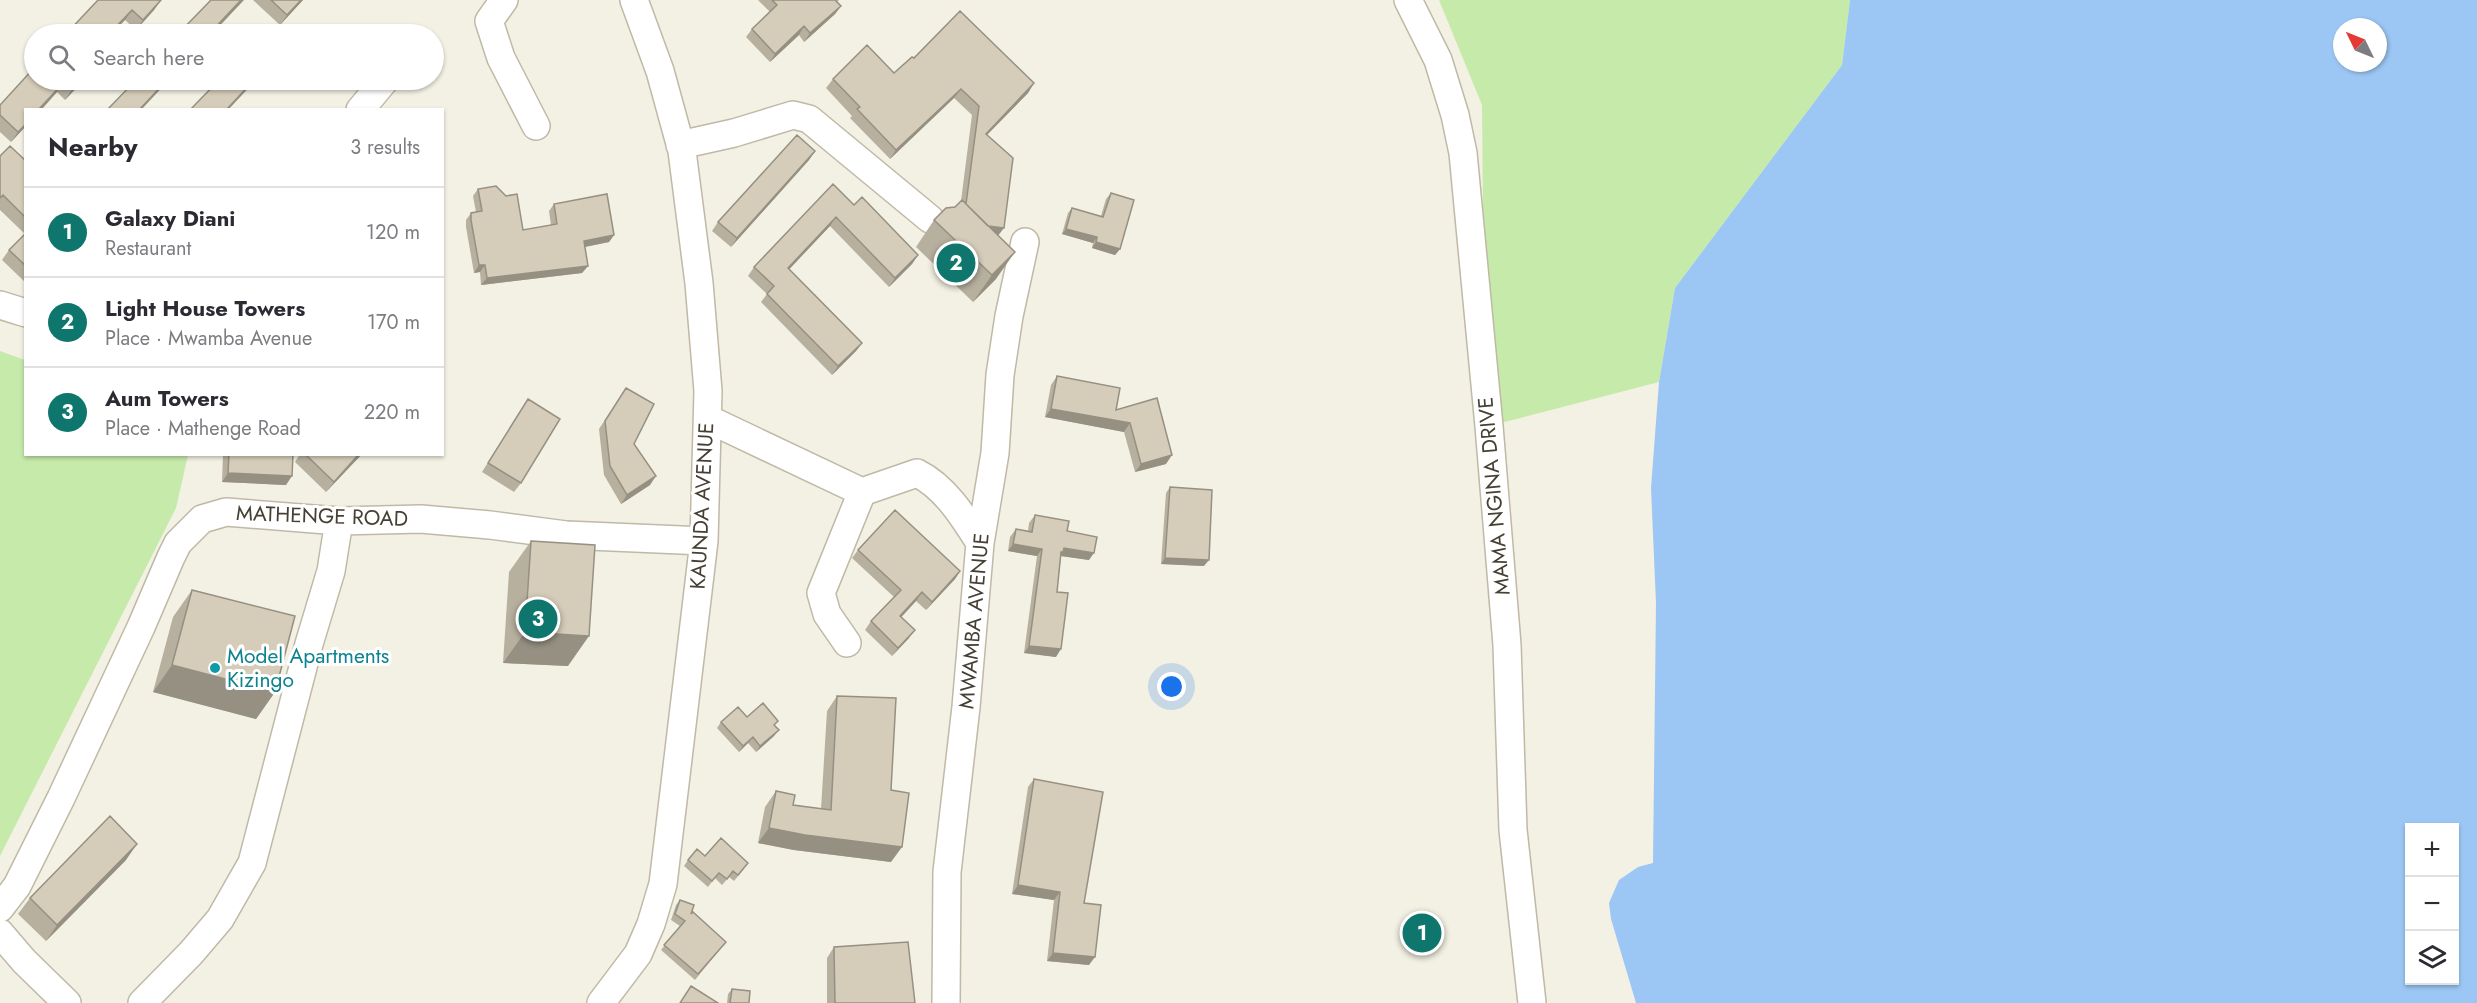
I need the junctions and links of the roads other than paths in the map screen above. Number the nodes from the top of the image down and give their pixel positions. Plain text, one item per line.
1 (504, 0) edge
2 (634, 0) edge
3 (1408, 0) edge
4 (377, 90) edge
5 (362, 108) edge
6 (536, 126) dead end
7 (680, 145) junction
8 (930, 219) dead end
9 (1025, 242) dead end
10 (0, 305) edge
11 (24, 311) edge
12 (708, 419) junction
13 (862, 492) junction
14 (339, 521) junction
15 (704, 541) junction
16 (980, 543) junction
17 (847, 643) dead end
18 (0, 908) edge
19 (0, 933) edge
20 (67, 1003) edge
21 (142, 1003) edge
22 (601, 1003) edge
23 (945, 1003) edge
24 (1532, 1003) edge

1 - 6 street
2 - 7 street, KAUNDA AVENUE
3 - 24 street, MAMA NGINA DRIVE
4 - 5 street
7 - 8 street
7 - 12 street, KAUNDA AVENUE
9 - 16 street, MWAMBA AVENUE
10 - 11 street
12 - 13 street
12 - 15 street, KAUNDA AVENUE
13 - 16 street
13 - 17 street
14 - 15 street, MATHENGE ROAD
14 - 18 street, MATHENGE ROAD
14 - 21 street
15 - 22 street, KAUNDA AVENUE
16 - 23 street, MWAMBA AVENUE
19 - 20 street

